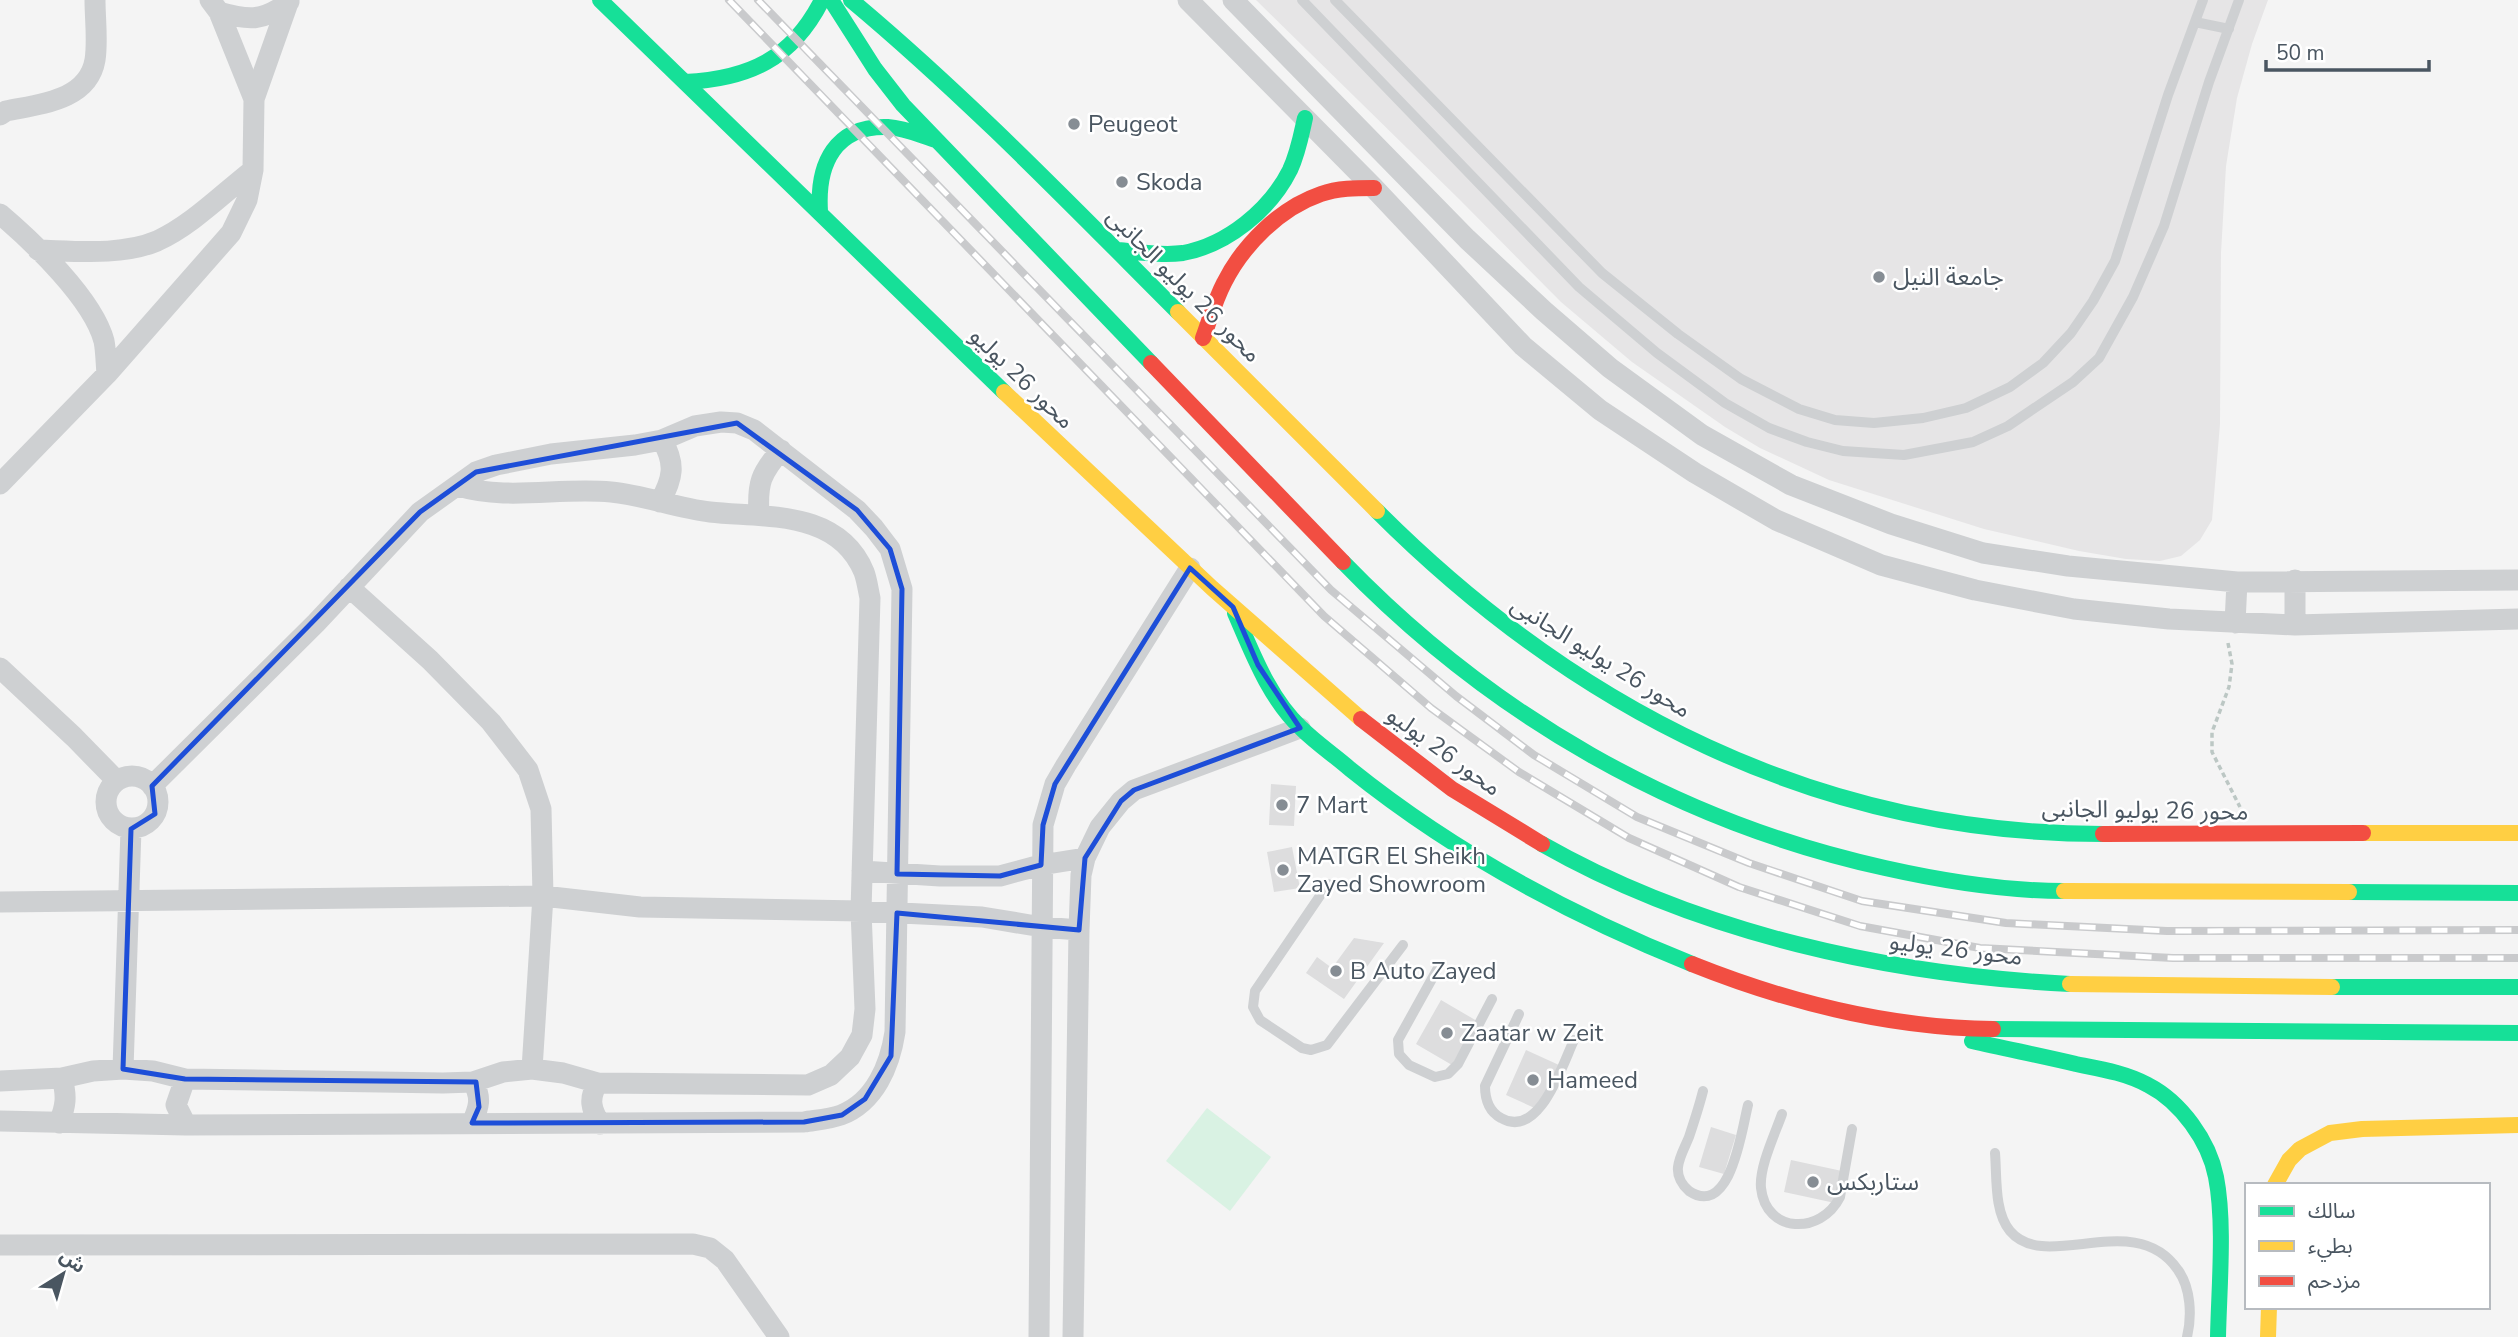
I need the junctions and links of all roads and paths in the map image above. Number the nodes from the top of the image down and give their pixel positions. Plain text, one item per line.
1 (95, 0) edge
2 (600, 0) edge
3 (822, 0) edge
4 (831, 0) edge
5 (851, 0) edge
6 (1188, 0) edge
7 (1233, 0) edge
8 (1302, 0) edge
9 (1335, 0) edge
10 (2203, 0) edge
11 (2239, 0) edge
12 (289, 1) edge
13 (214, 6) edge
14 (2196, 22) junction
15 (2229, 29) junction
16 (685, 82) junction
17 (254, 99) junction
18 (0, 115) edge
19 (1305, 118) junction
20 (936, 140) junction
21 (253, 170) junction
22 (1374, 188) junction
23 (820, 211) junction
24 (0, 214) edge
25 (38, 250) junction
26 (1118, 250) junction
27 (1203, 338) junction
28 (107, 374) junction
29 (662, 440) junction
30 (781, 450) junction
31 (0, 484) edge
32 (458, 485) junction
33 (660, 502) junction
34 (759, 514) junction
35 (1190, 568) junction
36 (2295, 580) junction
37 (2518, 580) edge
38 (2237, 582) junction
39 (349, 587) junction
40 (1233, 607) junction
41 (2518, 619) edge
42 (2230, 623) junction
43 (2295, 625) junction
44 (0, 668) edge
45 (1300, 728) junction
46 (116, 780) junction
47 (152, 786) junction
48 (131, 829) junction
49 (2518, 833) edge
50 (2254, 834) junction
51 (1086, 858) junction
52 (1041, 864) junction
53 (862, 872) junction
54 (897, 874) junction
55 (1328, 884) dead end
56 (2518, 893) edge
57 (543, 896) junction
58 (128, 901) junction
59 (0, 902) edge
60 (861, 911) junction
61 (897, 913) junction
62 (1042, 927) junction
63 (1079, 930) junction
64 (1403, 945) dead end
65 (1438, 968) dead end
66 (2518, 987) edge
67 (1492, 999) dead end
68 (1519, 1014) dead end
69 (1910, 1025) junction
70 (2518, 1033) edge
71 (1574, 1040) dead end
72 (123, 1069) junction
73 (532, 1069) junction
74 (62, 1078) junction
75 (185, 1079) junction
76 (0, 1081) edge
77 (473, 1082) junction
78 (598, 1083) junction
79 (1703, 1091) dead end
80 (1748, 1105) dead end
81 (1782, 1114) dead end
82 (0, 1121) edge
83 (59, 1123) junction
84 (472, 1123) junction
85 (600, 1124) junction
86 (186, 1125) junction
87 (2518, 1125) edge
88 (1852, 1129) dead end
89 (1995, 1153) dead end
90 (2276, 1183) edge
91 (0, 1245) edge
92 (2269, 1309) edge
93 (1074, 1336) edge
94 (779, 1337) edge
95 (1039, 1337) edge
96 (2187, 1337) edge
97 (2218, 1337) edge
98 (2268, 1337) edge

1 - 18 street
2 - 16 main road, محور 26 يوليو
3 - 16 main road
4 - 20 main road
5 - 26 main road, محور 26 يوليو الجانبى
6 - 19 street
7 - 38 street
8 - 15 lane
9 - 14 lane
10 - 14 lane
11 - 15 lane
12 - 13 street
12 - 17 street
13 - 17 street
14 - 15 lane
16 - 23 main road, محور 26 يوليو
17 - 21 street
19 - 22 street
19 - 26 main road
20 - 23 main road
20 - 56 main road
21 - 25 street
21 - 28 street
22 - 27 main road
22 - 42 street
23 - 35 main road, محور 26 يوليو
24 - 25 street
25 - 28 street
26 - 27 main road, محور 26 يوليو الجانبى
27 - 50 main road, محور 26 يوليو الجانبى
28 - 31 street
29 - 30 street
29 - 32 street
29 - 33 street
30 - 34 street
30 - 54 street
32 - 33 street
32 - 39 street
33 - 34 street
34 - 53 street
35 - 40 main road, محور 26 يوليو
35 - 52 street
36 - 37 street
36 - 38 street
36 - 43 street
38 - 42 street
39 - 47 street
39 - 57 street
40 - 45 main road
40 - 66 main road, محور 26 يوليو
41 - 43 street
42 - 43 street
42 - 50 path
44 - 46 street
45 - 51 street
45 - 69 main road
46 - 47 street
46 - 48 street
47 - 48 street
48 - 58 street
49 - 50 main road, محور 26 يوليو الجانبى
51 - 52 street
51 - 63 street
52 - 54 street
52 - 62 street
53 - 54 street
53 - 60 street
54 - 61 street
55 - 64 lane
57 - 58 street
57 - 60 street
57 - 73 street
58 - 59 street
58 - 72 street
60 - 61 street
60 - 78 street
61 - 62 street
61 - 85 street
62 - 63 street
62 - 95 street
63 - 93 street
65 - 67 lane
68 - 71 lane
69 - 70 main road
69 - 97 main road
72 - 74 street
72 - 75 street
73 - 77 street
73 - 78 street
74 - 76 street
74 - 83 street
75 - 77 street
75 - 86 street
77 - 84 street
78 - 85 street
79 - 80 lane
81 - 88 lane
82 - 83 street
83 - 86 street
84 - 85 street
84 - 86 street
87 - 90 main road
89 - 96 lane
91 - 94 street
92 - 98 main road

